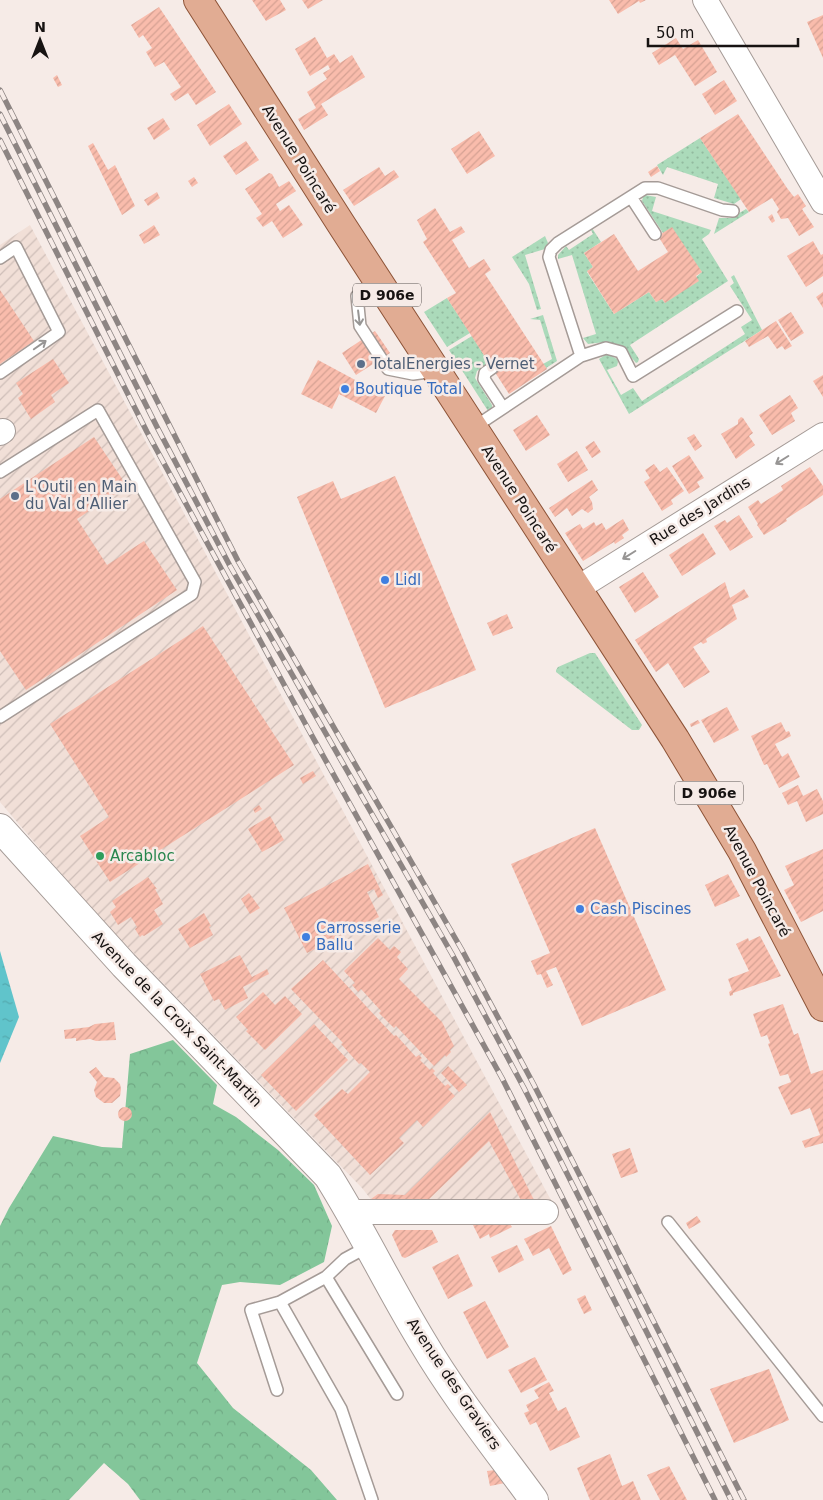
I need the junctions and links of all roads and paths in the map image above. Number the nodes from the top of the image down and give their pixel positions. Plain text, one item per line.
1 (198, 0) edge
2 (705, 0) edge
3 (631, 197) junction
4 (823, 202) edge
5 (733, 211) dead end
6 (655, 234) dead end
7 (0, 258) edge
8 (379, 283) junction
9 (737, 311) dead end
10 (581, 356) junction
11 (492, 368) dead end
12 (436, 371) junction
13 (0, 373) edge
14 (503, 408) junction
15 (473, 428) junction
16 (823, 435) edge
17 (0, 472) edge
18 (578, 588) junction
19 (0, 717) edge
20 (0, 828) edge
21 (823, 1007) edge
22 (350, 1212) junction
23 (546, 1212) dead end
24 (668, 1222) dead end
25 (369, 1246) junction
26 (326, 1277) junction
27 (280, 1302) junction
28 (276, 1390) dead end
29 (397, 1394) dead end
30 (823, 1416) edge
31 (372, 1500) edge
32 (534, 1500) edge

1 - 8 main road, Avenue Poincaré / D 906e
2 - 4 street
3 - 5 lane
3 - 6 lane
3 - 10 lane
13 -> 7 lane
8 - 12 main road, Avenue Poincaré / D 906e
8 -> 12 lane
9 - 10 lane
10 - 14 lane
11 - 14 lane
12 - 15 main road, Avenue Poincaré / D 906e
14 - 15 lane
15 - 18 main road, Avenue Poincaré / D 906e
16 -> 18 street, Rue des Jardins
17 - 19 lane
18 - 21 main road, Avenue Poincaré / D 906e
20 - 22 street, Avenue de la Croix Saint-Martin
22 - 23 street
22 - 25 street, Avenue des Graviers
24 - 30 lane
25 - 26 lane
25 - 32 street, Avenue des Graviers
26 - 27 lane
26 - 29 lane
27 - 28 lane
27 - 31 lane

